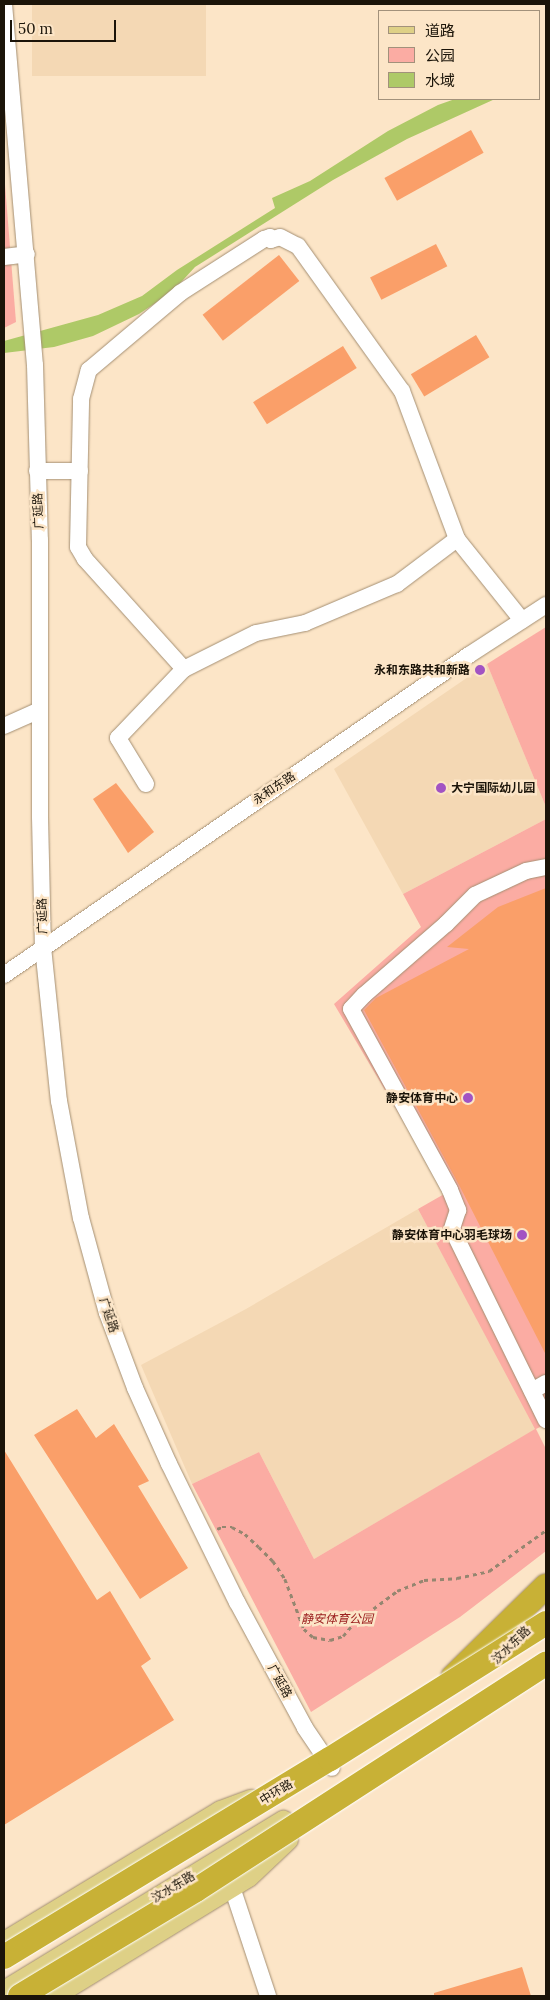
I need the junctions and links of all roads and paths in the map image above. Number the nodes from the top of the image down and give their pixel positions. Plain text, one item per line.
1 (4, 4) edge
2 (27, 254) junction
3 (4, 257) edge
4 (80, 470) junction
5 (37, 471) junction
6 (457, 538) junction
7 (546, 605) edge
8 (522, 620) junction
9 (184, 669) junction
10 (40, 710) junction
11 (4, 726) edge
12 (146, 784) dead end
13 (546, 867) edge
14 (42, 947) junction
15 (4, 975) edge
16 (539, 1387) edge
17 (546, 1420) edge
18 (546, 1530) edge
19 (205, 1537) junction
20 (546, 1586) edge
21 (546, 1610) edge
22 (546, 1623) edge
23 (546, 1635) edge
24 (546, 1655) edge
25 (546, 1664) edge
26 (546, 1669) edge
27 (475, 1680) junction
28 (440, 1690) junction
29 (498, 1694) junction
30 (338, 1777) junction
31 (232, 1887) junction
32 (4, 1942) edge
33 (4, 1956) edge
34 (4, 1970) edge
35 (4, 1991) edge
36 (20, 1996) edge
37 (52, 1996) edge
38 (268, 1996) edge

1 - 2 street, 广延路
2 - 3 street
2 - 5 street, 广延路
4 - 5 street
4 - 6 street
4 - 9 street
5 - 10 street, 广延路
6 - 8 street
6 - 9 street
7 - 8 street, 永和东路
8 - 14 street, 永和东路
9 - 12 street
10 - 11 street
10 - 14 street, 广延路
13 - 16 street
14 - 15 street, 永和东路
14 - 19 street, 广延路
16 - 17 street
18 - 19 path
19 - 30 street, 广延路
20 - 28 highway, bridge
21 - 27 main road, 汶水东路
22 - 28 highway, 中环路, bridge
23 - 27 main road, 汶水东路
24 - 30 main road, 汶水东路
25 - 29 highway, bridge
26 - 29 highway, bridge
27 - 30 main road, 汶水东路
28 - 33 highway, 中环路, bridge
29 - 36 highway, bridge
30 - 31 main road, 汶水东路
30 - 32 main road, 汶水东路
30 - 34 main road, 汶水东路
30 - 35 main road, 汶水东路
31 - 37 main road, 汶水东路
31 - 38 street

